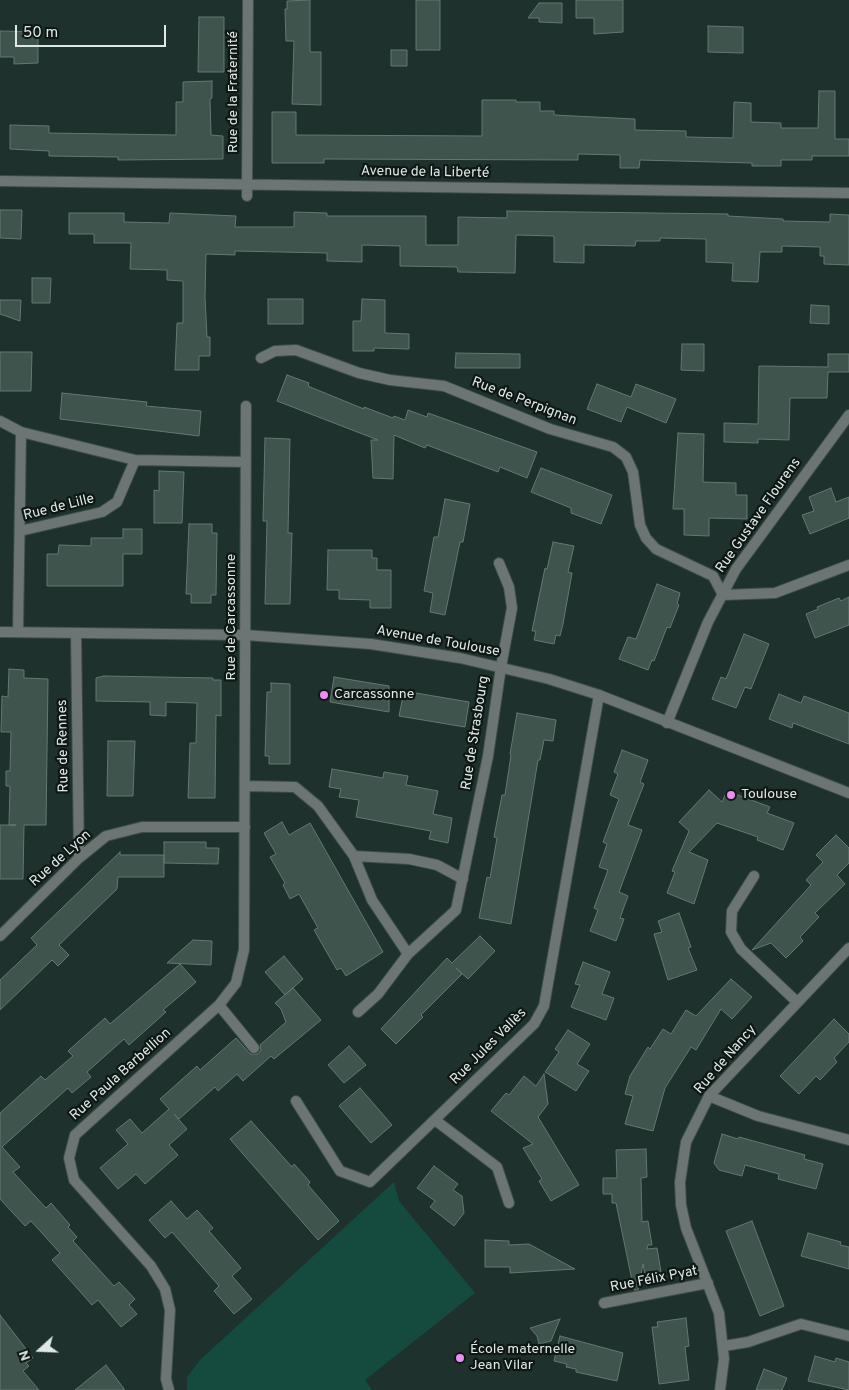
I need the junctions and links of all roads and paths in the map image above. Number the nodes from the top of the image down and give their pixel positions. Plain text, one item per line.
1 (248, 0) edge
2 (0, 181) edge
3 (247, 184) junction
4 (849, 192) edge
5 (247, 196) dead end
6 (262, 358) dead end
7 (246, 406) dead end
8 (849, 415) edge
9 (0, 421) edge
10 (21, 432) junction
11 (135, 460) junction
12 (246, 462) junction
13 (20, 531) junction
14 (500, 563) dead end
15 (849, 565) edge
16 (723, 594) junction
17 (0, 632) edge
18 (18, 632) junction
19 (76, 633) junction
20 (245, 635) junction
21 (500, 667) junction
22 (599, 695) junction
23 (667, 723) junction
24 (245, 786) junction
25 (849, 793) edge
26 (245, 827) junction
27 (354, 856) junction
28 (79, 858) junction
29 (754, 876) dead end
30 (463, 879) junction
31 (0, 936) edge
32 (849, 948) edge
33 (408, 954) junction
34 (797, 1002) junction
35 (219, 1005) junction
36 (358, 1012) dead end
37 (254, 1048) dead end
38 (709, 1096) junction
39 (296, 1101) dead end
40 (435, 1120) junction
41 (849, 1140) edge
42 (509, 1203) dead end
43 (708, 1283) junction
44 (604, 1303) dead end
45 (849, 1336) edge
46 (724, 1346) junction
47 (170, 1390) edge
48 (720, 1390) edge

1 - 3 street, Rue de la Fraternité
2 - 3 street, Avenue de la Liberté
3 - 4 street, Avenue de la Liberté
3 - 5 street
6 - 16 street, Rue de Perpignan
7 - 12 street, Rue de Carcassonne
8 - 16 street, Rue Gustave Flourens
9 - 10 street
10 - 11 street
10 - 13 street, Rue de Lille
11 - 12 street
11 - 13 street, Rue de Lille
12 - 20 street, Rue de Carcassonne
13 - 18 street, Rue de Lille
14 - 21 street, Rue de Strasbourg
15 - 16 street
16 - 23 street, Rue Gustave Flourens
17 - 18 street, Avenue de Toulouse
18 - 19 street, Avenue de Toulouse
19 - 20 street, Avenue de Toulouse
19 - 28 street, Rue de Rennes
20 - 21 street, Avenue de Toulouse
20 - 24 street, Rue de Carcassonne
21 - 22 street, Avenue de Toulouse
21 - 30 street, Rue de Strasbourg
22 - 23 street, Avenue de Toulouse
22 - 40 street, Rue Jules Vallès
23 - 25 street, Avenue de Toulouse
24 - 26 street, Rue de Carcassonne
24 - 27 street
26 - 28 street, Rue de Lyon
26 - 35 street, Rue Paula Barbellion
27 - 30 street
27 - 33 street
28 - 31 street, Rue de Lyon
29 - 34 street
30 - 33 street, Rue de Strasbourg
32 - 34 street, Rue de Nancy
33 - 36 street, Rue de Strasbourg
34 - 38 street, Rue de Nancy
35 - 37 street
35 - 47 street, Rue Paula Barbellion
38 - 41 street
38 - 43 street, Rue de Nancy
39 - 40 street, Rue Jules Vallès
40 - 42 street
43 - 44 street, Rue Félix Pyat
43 - 46 street, Rue de Nancy
45 - 46 street
46 - 48 street, Rue de Nancy

